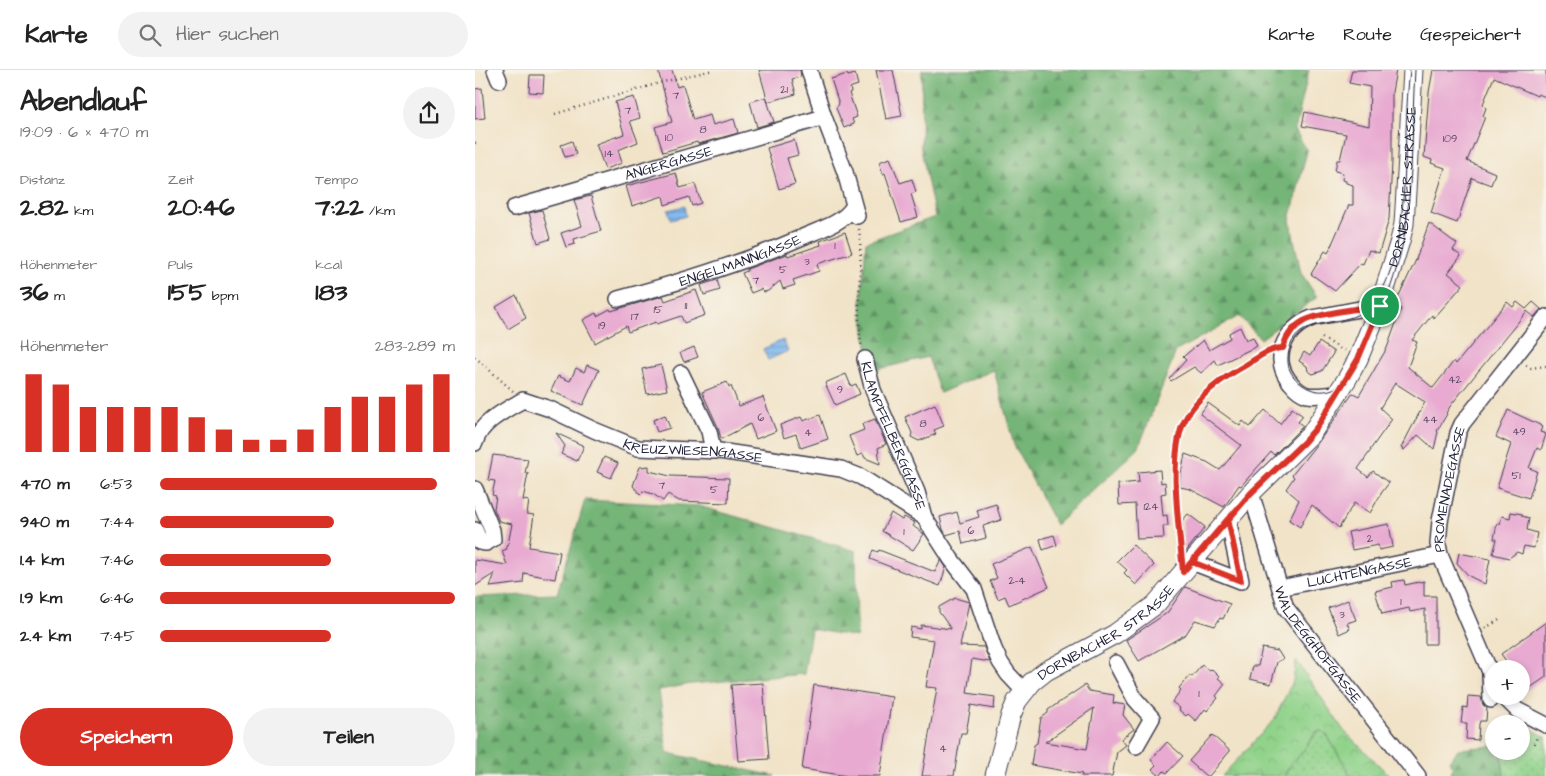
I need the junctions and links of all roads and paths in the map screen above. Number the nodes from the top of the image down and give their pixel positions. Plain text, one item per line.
1 (713, 70) edge
2 (809, 70) edge
3 (1413, 70) edge
4 (555, 114) dead end
5 (823, 117) junction
6 (479, 142) dead end
7 (475, 144) edge
8 (513, 208) dead end
9 (855, 213) junction
10 (618, 299) dead end
11 (1380, 306) junction
12 (1546, 317) edge
13 (1322, 338) dead end
14 (1283, 348) junction
15 (1345, 352) dead end
16 (1515, 356) junction
17 (475, 357) edge
18 (865, 359) joint
19 (1546, 366) edge
20 (681, 373) dead end
21 (1338, 394) junction
22 (523, 400) junction
23 (475, 443) edge
24 (713, 451) junction
25 (475, 489) edge
26 (1251, 493) junction
27 (924, 517) junction
28 (1228, 519) junction
29 (475, 530) edge
30 (1440, 555) junction
31 (1188, 567) junction
32 (1280, 588) junction
33 (1501, 619) dead end
34 (1481, 629) dead end
35 (1485, 661) edge
36 (1116, 663) dead end
37 (1024, 691) junction
38 (1509, 705) edge
39 (1546, 725) edge
40 (1136, 746) dead end
41 (995, 776) edge
42 (1418, 776) edge

1 - 4 path
2 - 5 street
3 - 11 main road, DORNBACHER STRASSE
5 - 8 street, ANGERGASSE
5 - 9 street
6 - 7 path
9 - 10 street, ENGELMANNGASSE
9 - 18 path, KLAMPFELBERGGASSE
11 - 14 street
11 - 21 main road, DORNBACHER STRASSE
12 - 16 street, PROMENADEGASSE
13 - 15 path
14 - 21 street
14 - 31 path
16 - 19 path
16 - 30 street, PROMENADEGASSE
17 - 22 path
18 - 27 street, KLAMPFELBERGGASSE
20 - 24 street
21 - 26 main road, DORNBACHER STRASSE
22 - 23 street
22 - 24 street, KREUZWIESENGASSE
24 - 27 street, KREUZWIESENGASSE
25 - 29 street
26 - 28 main road, DORNBACHER STRASSE
26 - 32 street, WALDEGGHOFGASSE
27 - 37 street, KLAMPFELBERGGASSE
28 - 31 main road, DORNBACHER STRASSE
28 - 31 street
30 - 32 street, LUCHTENGASSE
30 - 35 street, PROMENADEGASSE
31 - 37 main road, DORNBACHER STRASSE
32 - 42 street, WALDEGGHOFGASSE
33 - 34 path
36 - 40 street
37 - 41 main road, DORNBACHER STRASSE
38 - 39 street

